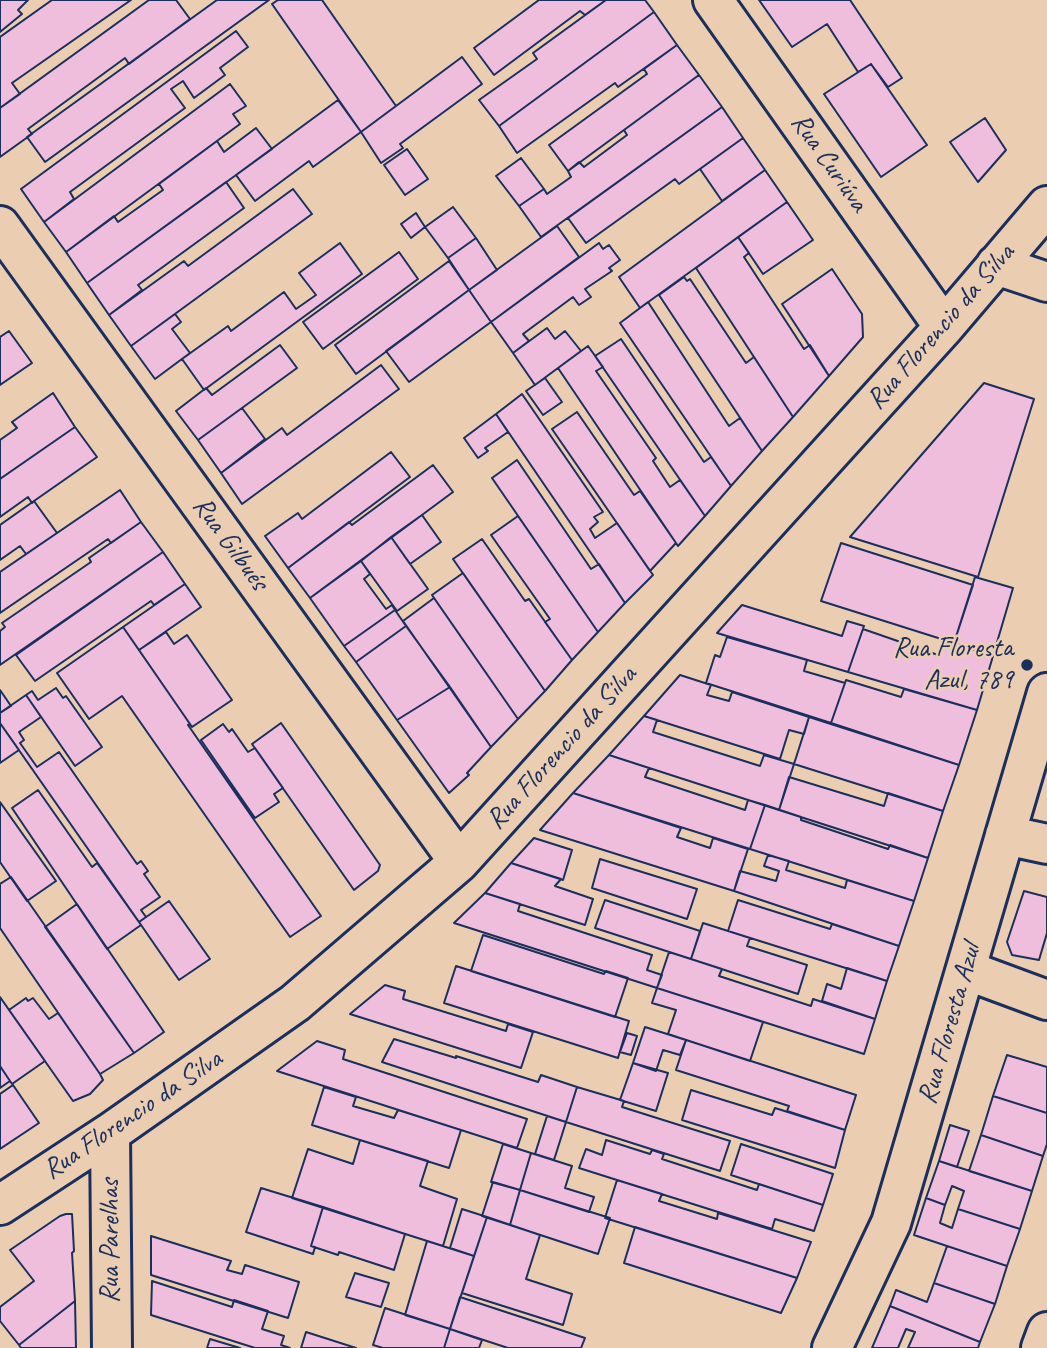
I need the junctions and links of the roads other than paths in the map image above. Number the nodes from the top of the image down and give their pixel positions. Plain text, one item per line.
1 (713, 0) edge
2 (1047, 206) edge
3 (0, 226) edge
4 (996, 265) junction
5 (1047, 282) edge
6 (944, 327) junction
7 (1047, 693) edge
8 (1005, 835) junction
9 (1047, 844) edge
10 (459, 862) junction
11 (966, 970) junction
12 (1047, 1000) edge
13 (110, 1133) junction
14 (0, 1205) edge
15 (1047, 1332) edge
16 (112, 1348) edge
17 (832, 1348) edge
18 (1041, 1348) edge

1 - 6 street, Rua Curiúva
2 - 4 street, Rua Florencio da Silva
3 - 10 street, Rua Gilbués
4 - 5 street
4 - 6 street, Rua Florencio da Silva
6 - 10 street, Rua Florencio da Silva
7 - 8 street, Rua Floresta Azul
8 - 9 street
8 - 11 street, Rua Floresta Azul
10 - 13 street, Rua Florencio da Silva
11 - 12 street
11 - 17 street, Rua Floresta Azul
13 - 14 street, Rua Florencio da Silva
13 - 16 street, Rua Parelhas
15 - 18 street

